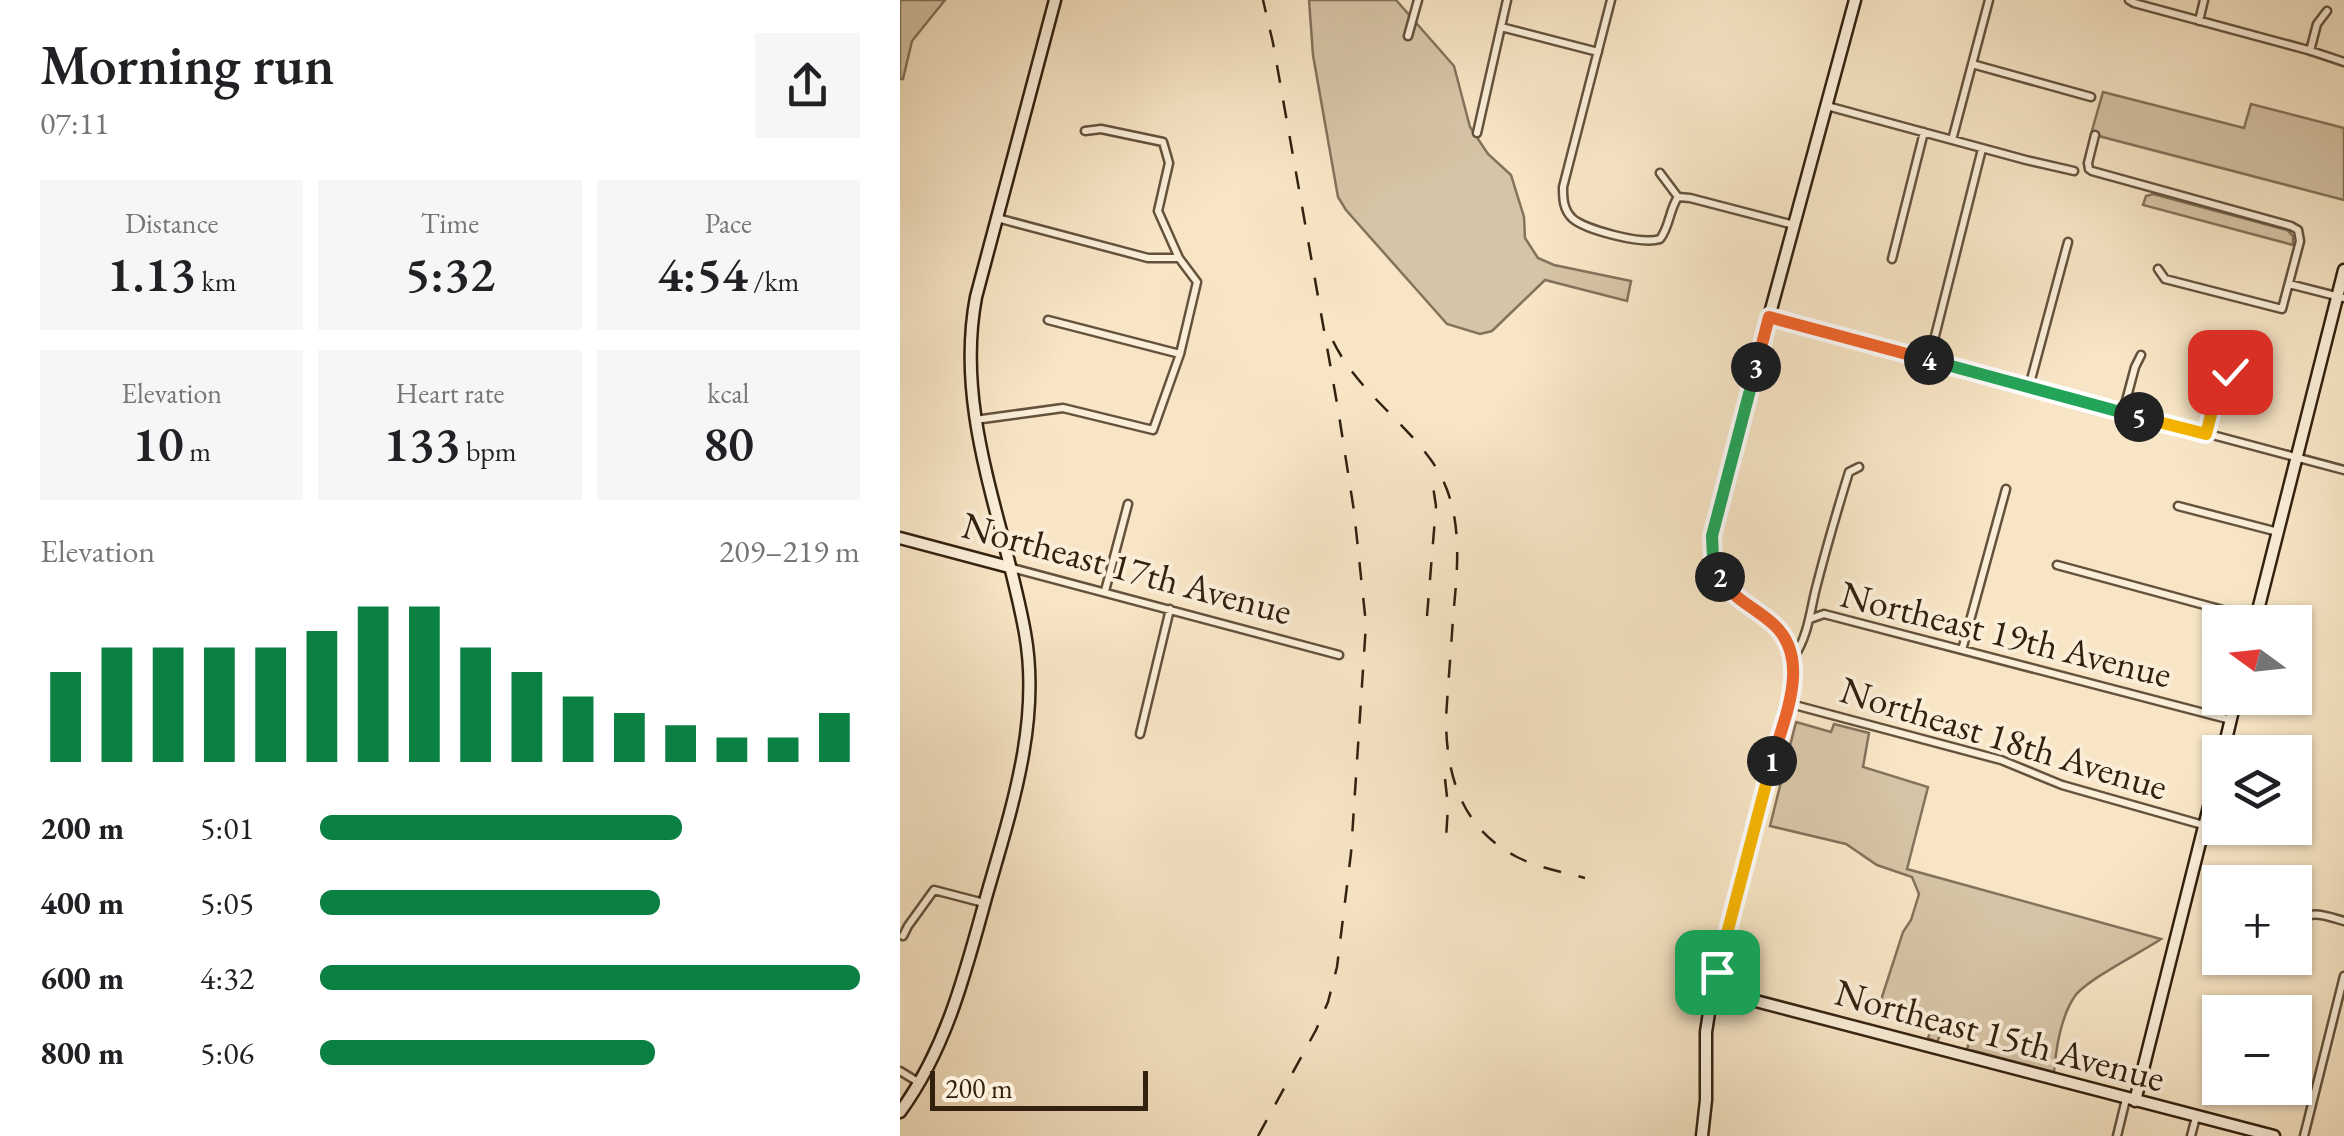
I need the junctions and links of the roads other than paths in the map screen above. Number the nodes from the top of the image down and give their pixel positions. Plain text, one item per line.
1 (1055, 0) edge
2 (1418, 0) edge
3 (1507, 0) edge
4 (1611, 0) edge
5 (1855, 0) edge
6 (1989, 0) edge
7 (2130, 0) edge
8 (2204, 0) edge
9 (2327, 11) dead end
10 (2199, 21) junction
11 (1501, 27) junction
12 (1408, 36) dead end
13 (2310, 50) junction
14 (1598, 52) junction
15 (2344, 62) edge
16 (1972, 64) junction
17 (2091, 96) dead end
18 (1827, 106) junction
19 (1085, 131) dead end
20 (1924, 132) junction
21 (1476, 133) dead end
22 (2095, 135) dead end
23 (1952, 140) junction
24 (1982, 149) junction
25 (2074, 171) dead end
26 (1660, 173) dead end
27 (1678, 197) junction
28 (997, 218) junction
29 (1795, 225) junction
30 (2068, 242) dead end
31 (1179, 258) junction
32 (1892, 259) dead end
33 (2158, 269) dead end
34 (2344, 270) edge
35 (2289, 284) junction
36 (2341, 298) edge
37 (1769, 317) junction
38 (1048, 320) dead end
39 (1180, 354) junction
40 (2142, 355) dead end
41 (1929, 360) junction
42 (2264, 372) dead end
43 (2030, 387) junction
44 (2123, 412) junction
45 (975, 420) junction
46 (2206, 434) junction
47 (2296, 458) junction
48 (1859, 467) dead end
49 (2344, 470) edge
50 (2006, 489) dead end
51 (1128, 504) dead end
52 (2178, 506) dead end
53 (2278, 532) junction
54 (900, 538) edge
55 (2057, 565) dead end
56 (1009, 567) junction
57 (1105, 592) junction
58 (2259, 605) edge
59 (2202, 606) edge
60 (1170, 610) junction
61 (1810, 619) junction
62 (1962, 650) junction
63 (1339, 655) dead end
64 (1794, 658) junction
65 (1788, 703) junction
66 (2231, 715) edge
67 (2230, 720) junction
68 (1140, 734) dead end
69 (2226, 735) edge
70 (2202, 825) edge
71 (2202, 833) edge
72 (985, 903) junction
73 (2312, 914) edge
74 (2344, 921) edge
75 (903, 936) dead end
76 (2344, 976) edge
77 (1713, 987) junction
78 (900, 1070) edge
79 (920, 1082) junction
80 (2130, 1100) junction
81 (900, 1112) edge
82 (2196, 1117) junction
83 (1702, 1136) edge
84 (2116, 1136) edge
85 (2191, 1136) edge
86 (2274, 1136) edge
87 (2304, 1136) edge

1 - 28 street
2 - 12 street
3 - 11 street
4 - 14 street
5 - 18 street
6 - 16 street
7 - 10 street
8 - 10 street
9 - 13 street
10 - 13 street
11 - 14 street
11 - 21 street
13 - 15 street
14 - 27 street
16 - 17 street
16 - 23 street
18 - 20 street
18 - 29 street
19 - 31 street
20 - 23 street
20 - 32 street
22 - 35 street
23 - 24 street
24 - 25 street
24 - 41 street
26 - 27 street
27 - 29 street
28 - 31 street
28 - 45 street
29 - 37 street
30 - 43 street
31 - 39 street
33 - 35 street
34 - 36 street
35 - 36 street
36 - 47 street
37 - 41 street
37 - 64 street
38 - 39 street
39 - 45 street
40 - 44 street
41 - 43 street
42 - 46 street
43 - 44 street
44 - 46 street
45 - 56 street
46 - 47 street
47 - 49 street
47 - 53 street
48 - 61 street
50 - 62 street
51 - 57 street
52 - 53 street
53 - 58 street
54 - 56 street, Northeast 17th Avenue
55 - 59 street
56 - 57 street, Northeast 17th Avenue
56 - 72 street
57 - 60 street, Northeast 17th Avenue
60 - 63 street, Northeast 17th Avenue
60 - 68 street
61 - 62 street, Northeast 19th Avenue
61 - 64 street, Northeast 19th Avenue
62 - 67 street, Northeast 19th Avenue
64 - 65 street
65 - 70 street, Northeast 18th Avenue
65 - 77 street
66 - 67 street
67 - 69 street
71 - 80 street
72 - 75 street
72 - 79 street
73 - 74 street
76 - 87 street
77 - 80 street, Northeast 15th Avenue
77 - 83 street
78 - 79 street
79 - 81 street
80 - 82 street, Northeast 15th Avenue
80 - 84 street
82 - 85 street
82 - 86 street, Northeast 15th Avenue

